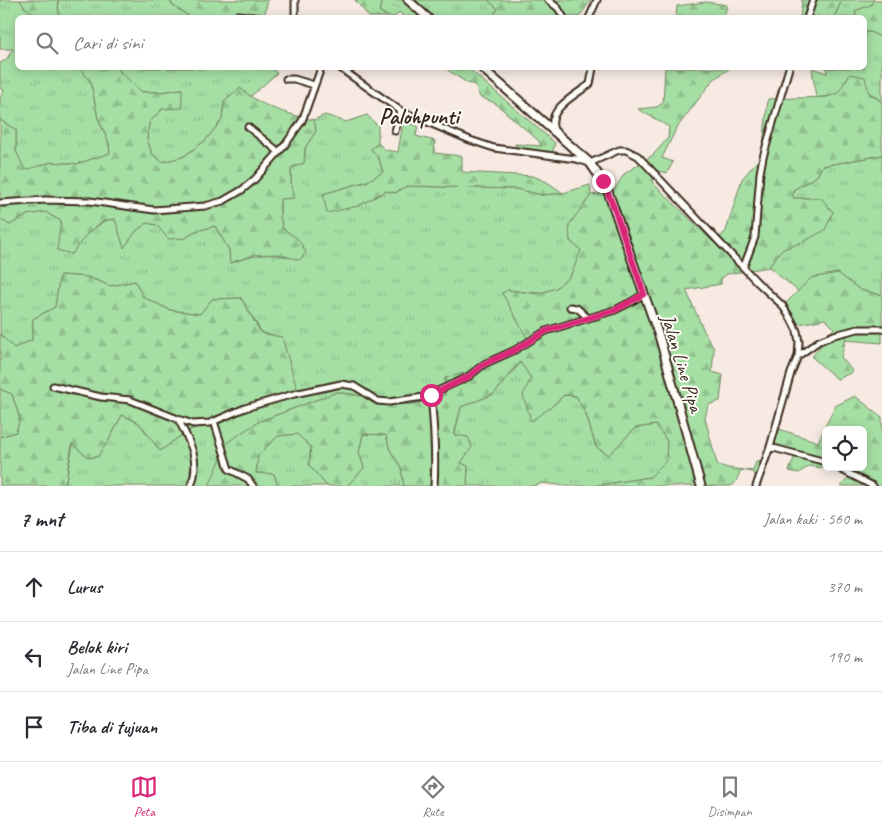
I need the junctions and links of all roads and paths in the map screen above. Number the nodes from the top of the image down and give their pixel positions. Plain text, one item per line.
1 (295, 0) edge
2 (408, 0) edge
3 (548, 0) edge
4 (597, 0) edge
5 (813, 0) edge
6 (295, 15) edge
7 (425, 15) edge
8 (562, 15) edge
9 (590, 15) edge
10 (808, 15) edge
11 (320, 70) edge
12 (343, 70) edge
13 (484, 70) edge
14 (593, 70) edge
15 (788, 70) edge
16 (286, 79) dead end
17 (314, 86) junction
18 (401, 111) junction
19 (248, 127) dead end
20 (395, 131) dead end
21 (554, 131) junction
22 (279, 152) junction
23 (590, 163) junction
24 (0, 203) edge
25 (744, 266) junction
26 (644, 294) junction
27 (570, 307) dead end
28 (588, 318) junction
29 (882, 330) edge
30 (798, 356) junction
31 (52, 386) dead end
32 (431, 395) junction
33 (178, 420) junction
34 (214, 422) junction
35 (770, 447) junction
36 (822, 461) edge
37 (844, 471) edge
38 (191, 486) edge
39 (253, 486) edge
40 (434, 486) edge
41 (701, 486) edge
42 (756, 486) edge
43 (873, 486) edge

1 - 6 street
2 - 7 main road
3 - 8 street
4 - 9 street
5 - 10 street
11 - 17 street
12 - 18 street
13 - 21 main road, Jalan Line Pipa
14 - 21 street
15 - 25 street
16 - 17 street
17 - 22 street
18 - 20 street
18 - 23 street
19 - 22 street
21 - 23 main road, Jalan Line Pipa
22 - 24 street
23 - 25 street
23 - 26 main road, Jalan Line Pipa
25 - 30 street
26 - 28 street
26 - 41 main road, Jalan Line Pipa
27 - 28 street
28 - 32 street
29 - 30 street
30 - 35 street
31 - 33 street
32 - 34 street
32 - 40 street
33 - 34 street
33 - 38 street
34 - 39 street
35 - 36 street
35 - 42 street
37 - 43 street

